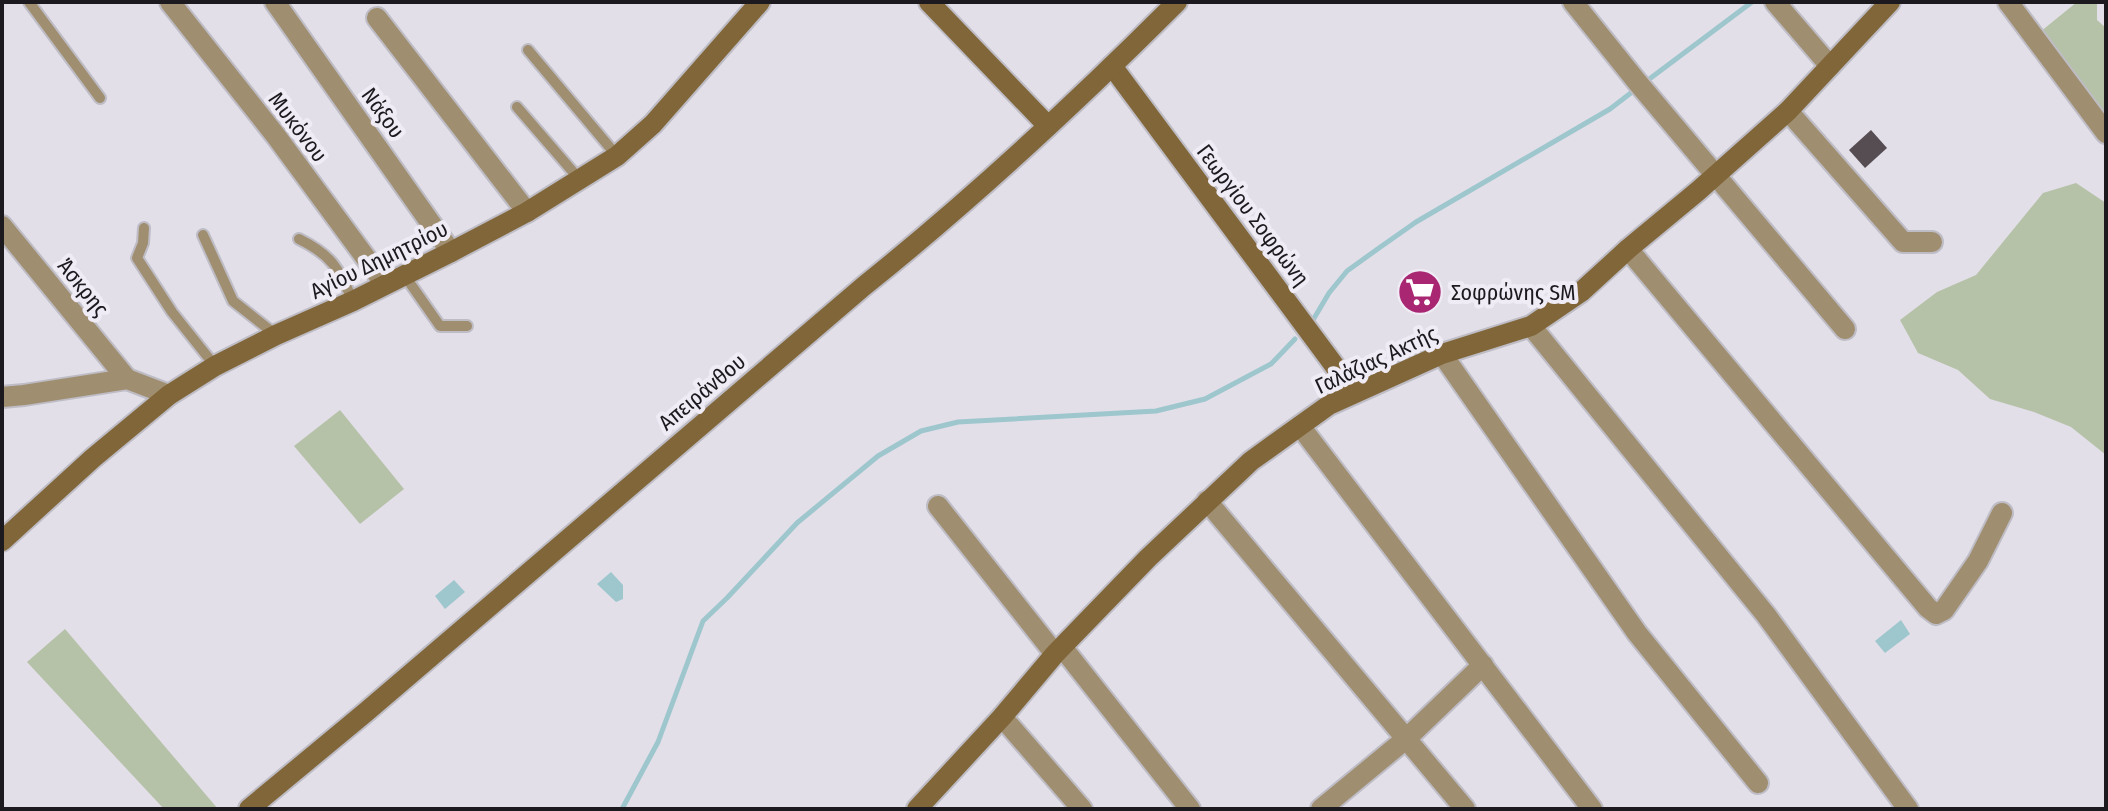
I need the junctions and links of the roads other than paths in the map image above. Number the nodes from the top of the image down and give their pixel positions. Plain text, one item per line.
1 (29, 2) edge
2 (170, 2) edge
3 (275, 2) edge
4 (760, 2) edge
5 (929, 2) edge
6 (1177, 2) edge
7 (1573, 2) edge
8 (1775, 2) edge
9 (1890, 2) edge
10 (2008, 2) edge
11 (377, 18) dead end
12 (528, 50) dead end
13 (1112, 66) junction
14 (1830, 66) junction
15 (100, 98) dead end
16 (517, 107) dead end
17 (1788, 111) junction
18 (1048, 126) junction
19 (2106, 133) edge
20 (617, 156) junction
21 (1715, 176) junction
22 (580, 180) junction
23 (527, 212) junction
24 (2, 226) edge
25 (144, 228) dead end
26 (203, 235) dead end
27 (299, 239) dead end
28 (1932, 242) dead end
29 (1628, 249) junction
30 (451, 252) junction
31 (405, 276) junction
32 (385, 284) junction
33 (353, 301) junction
34 (467, 326) dead end
35 (1531, 326) junction
36 (1845, 329) dead end
37 (276, 335) junction
38 (1442, 354) junction
39 (215, 366) junction
40 (127, 379) junction
41 (1354, 392) junction
42 (169, 395) junction
43 (2, 397) edge
44 (1300, 426) junction
45 (1207, 501) junction
46 (938, 506) dead end
47 (2002, 513) dead end
48 (2, 541) edge
49 (1059, 650) junction
50 (1483, 665) junction
51 (1002, 717) junction
52 (1407, 738) junction
53 (1758, 783) dead end
54 (924, 807) edge
55 (249, 809) edge
56 (1082, 809) edge
57 (1190, 809) edge
58 (1321, 809) edge
59 (1465, 809) edge
60 (1592, 809) edge
61 (1908, 809) edge

1 - 15 lane
2 - 32 street, Μυκόνου
3 - 30 street, Νάξου
4 - 20 street, Αγίου Δημητρίου
5 - 18 street
6 - 13 street, Απειράνθου
7 - 21 street
8 - 14 street
9 - 14 street, Γαλάζιας Ακτής
10 - 19 street
11 - 23 street
12 - 20 lane
13 - 18 street, Απειράνθου
13 - 41 street, Γεωργίου Σοφρώνη
14 - 17 street, Γαλάζιας Ακτής
16 - 22 lane
17 - 21 street, Γαλάζιας Ακτής
17 - 28 street
18 - 55 street, Απειράνθου
20 - 22 street, Αγίου Δημητρίου
21 - 29 street, Γαλάζιας Ακτής
21 - 36 street
22 - 23 street, Αγίου Δημητρίου
23 - 30 street, Αγίου Δημητρίου
24 - 40 street, Άσκρης
25 - 39 lane
26 - 37 lane
27 - 33 lane
29 - 35 street, Γαλάζιας Ακτής
29 - 47 street
30 - 31 street, Αγίου Δημητρίου
31 - 32 street, Αγίου Δημητρίου
31 - 34 lane
32 - 33 street, Αγίου Δημητρίου
33 - 37 street, Αγίου Δημητρίου
35 - 38 street, Γαλάζιας Ακτής
35 - 61 street
37 - 39 street, Αγίου Δημητρίου
38 - 41 street, Γαλάζιας Ακτής
38 - 53 street
39 - 42 street, Αγίου Δημητρίου
40 - 42 street
40 - 43 street
41 - 44 street, Γαλάζιας Ακτής
42 - 48 street, Αγίου Δημητρίου
44 - 45 street, Γαλάζιας Ακτής
44 - 50 street
45 - 49 street, Γαλάζιας Ακτής
45 - 52 street
46 - 49 street
49 - 51 street, Γαλάζιας Ακτής
49 - 57 street
50 - 52 street
50 - 60 street
51 - 54 street, Γαλάζιας Ακτής
51 - 56 street
52 - 58 street
52 - 59 street

